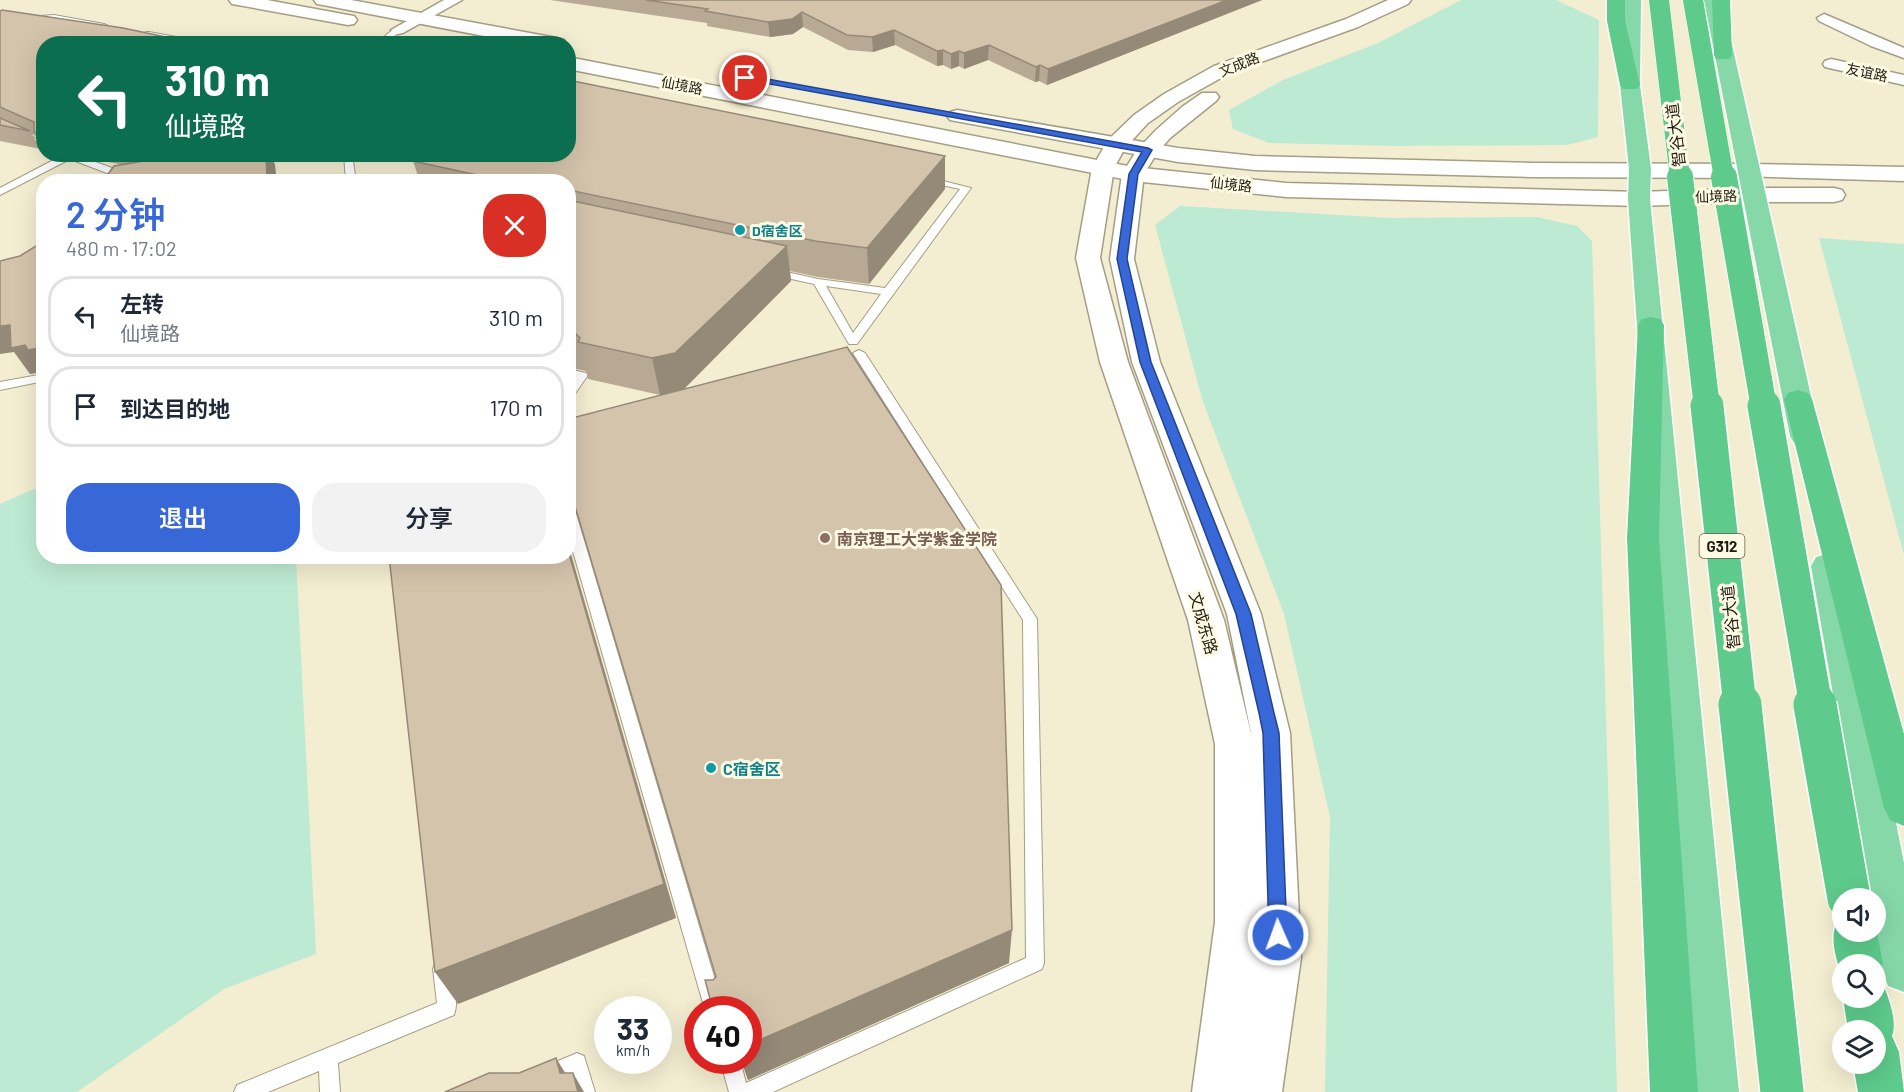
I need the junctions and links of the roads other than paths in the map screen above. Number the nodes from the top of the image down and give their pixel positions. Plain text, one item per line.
1 (238, 0) edge
2 (323, 0) edge
3 (455, 0) edge
4 (1616, 0) edge
5 (1632, 0) edge
6 (1659, 0) edge
7 (1693, 0) edge
8 (1713, 0) edge
9 (1722, 0) edge
10 (1410, 3) edge
11 (1824, 18) dead end
12 (420, 19) junction
13 (0, 21) edge
14 (112, 27) edge
15 (398, 30) junction
16 (135, 31) edge
17 (161, 36) edge
18 (389, 36) edge
19 (428, 36) edge
20 (513, 36) edge
21 (576, 47) edge
22 (1904, 53) edge
23 (1723, 55) junction
24 (576, 64) edge
25 (1831, 64) dead end
26 (729, 75) dead end
27 (1904, 80) edge
28 (1630, 85) junction
29 (935, 112) dead end
30 (0, 126) edge
31 (36, 142) edge
32 (1125, 159) junction
33 (56, 162) edge
34 (87, 162) edge
35 (892, 172) edge
36 (118, 174) edge
37 (1904, 174) edge
38 (1752, 183) junction
39 (1640, 184) junction
40 (0, 192) edge
41 (1885, 195) dead end
42 (761, 269) edge
43 (818, 282) junction
44 (888, 292) junction
45 (1651, 325) junction
46 (853, 350) junction
47 (576, 374) edge
48 (36, 379) edge
49 (576, 384) edge
50 (0, 386) edge
51 (1798, 399) junction
52 (576, 537) edge
53 (1904, 808) edge
54 (1847, 888) edge
55 (440, 949) edge
56 (1904, 970) edge
57 (711, 996) edge
58 (328, 1058) junction
59 (734, 1074) edge
60 (1879, 1074) edge
61 (529, 1084) edge
62 (244, 1092) edge
63 (330, 1092) edge
64 (585, 1092) edge
65 (739, 1092) edge
66 (750, 1092) edge
67 (1216, 1092) edge
68 (1258, 1092) edge
69 (1674, 1092) edge
70 (1715, 1092) edge
71 (1782, 1092) edge
72 (1882, 1092) edge

1 - 15 street
2 - 12 street
3 - 12 street
4 - 28 highway
5 - 28 main road
6 - 71 highway, 智谷大道 / G312, bridge
7 - 54 highway, bridge
8 - 23 main road
9 - 23 highway
10 - 32 street, 文成路
10 - 32 street, 文成路
11 - 22 street
12 - 15 street
12 - 20 street
13 - 14 lane
15 - 18 lane
15 - 19 street
16 - 17 lane
21 - 26 street, 仙境路
23 - 38 main road
24 - 32 street, 仙境路
25 - 27 street, 友谊路
28 - 39 main road
29 - 32 street, 仙境路
30 - 31 lane
32 - 39 street, 仙境路
32 - 67 street, 文成东路
32 - 68 street
33 - 40 lane
34 - 36 lane
35 - 44 lane
37 - 38 street, 仙境路
38 - 39 street, 仙境路
38 - 41 street, 仙境路
38 - 51 main road
39 - 45 main road
42 - 43 lane
43 - 44 lane
43 - 46 lane
44 - 46 lane
45 - 69 highway
45 - 70 main road
46 - 66 lane
47 - 49 lane
48 - 50 lane
51 - 53 highway
51 - 56 main road
52 - 57 lane
55 - 58 lane
58 - 62 lane
58 - 63 lane
59 - 65 lane
60 - 72 highway
61 - 64 lane

